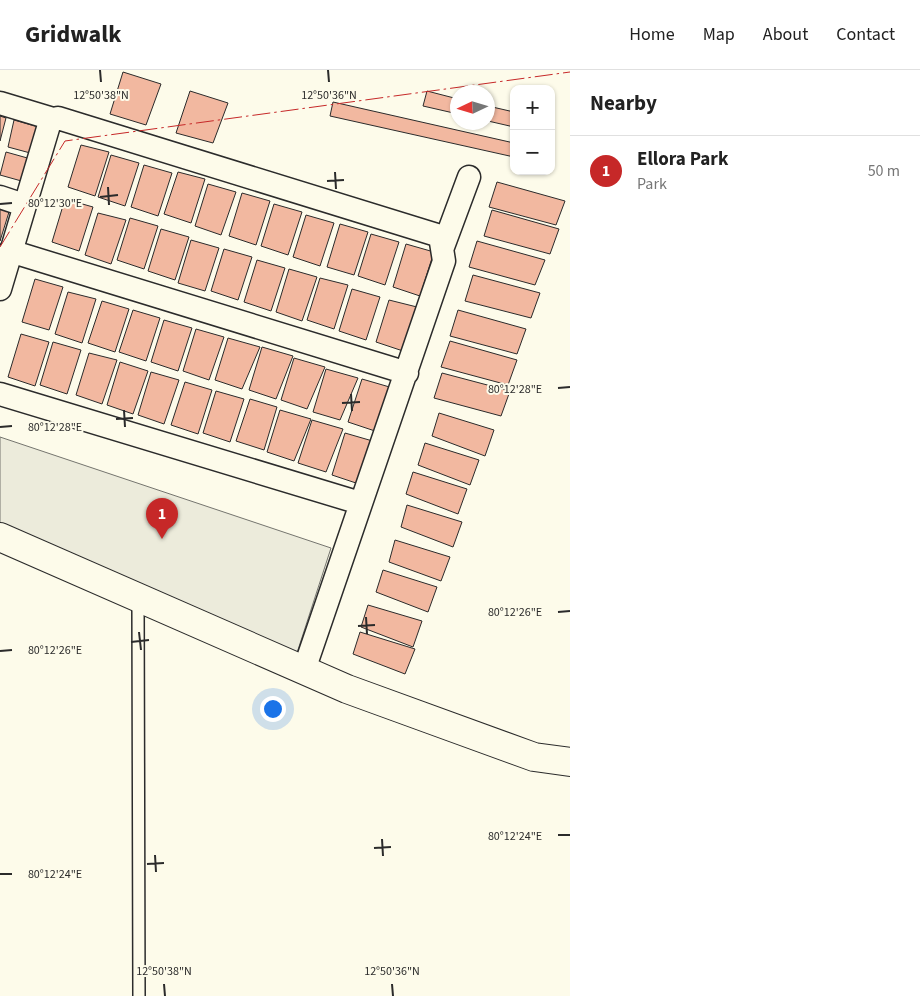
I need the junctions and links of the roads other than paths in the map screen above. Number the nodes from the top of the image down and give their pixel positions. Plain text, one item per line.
1 (0, 103) edge
2 (53, 119) junction
3 (469, 177) dead end
4 (0, 197) edge
5 (24, 205) junction
6 (443, 247) junction
7 (10, 251) junction
8 (0, 289) edge
9 (407, 373) junction
10 (0, 394) edge
11 (360, 504) junction
12 (0, 537) edge
13 (138, 597) junction
14 (304, 670) junction
15 (570, 762) edge
16 (139, 996) edge

1 - 2 street
2 - 5 street
2 - 6 street
3 - 6 street
4 - 5 street
5 - 7 street
6 - 9 street
7 - 8 street
7 - 9 street
9 - 11 street
10 - 11 street
11 - 14 street
12 - 13 street
13 - 14 street
13 - 16 lane
14 - 15 street

